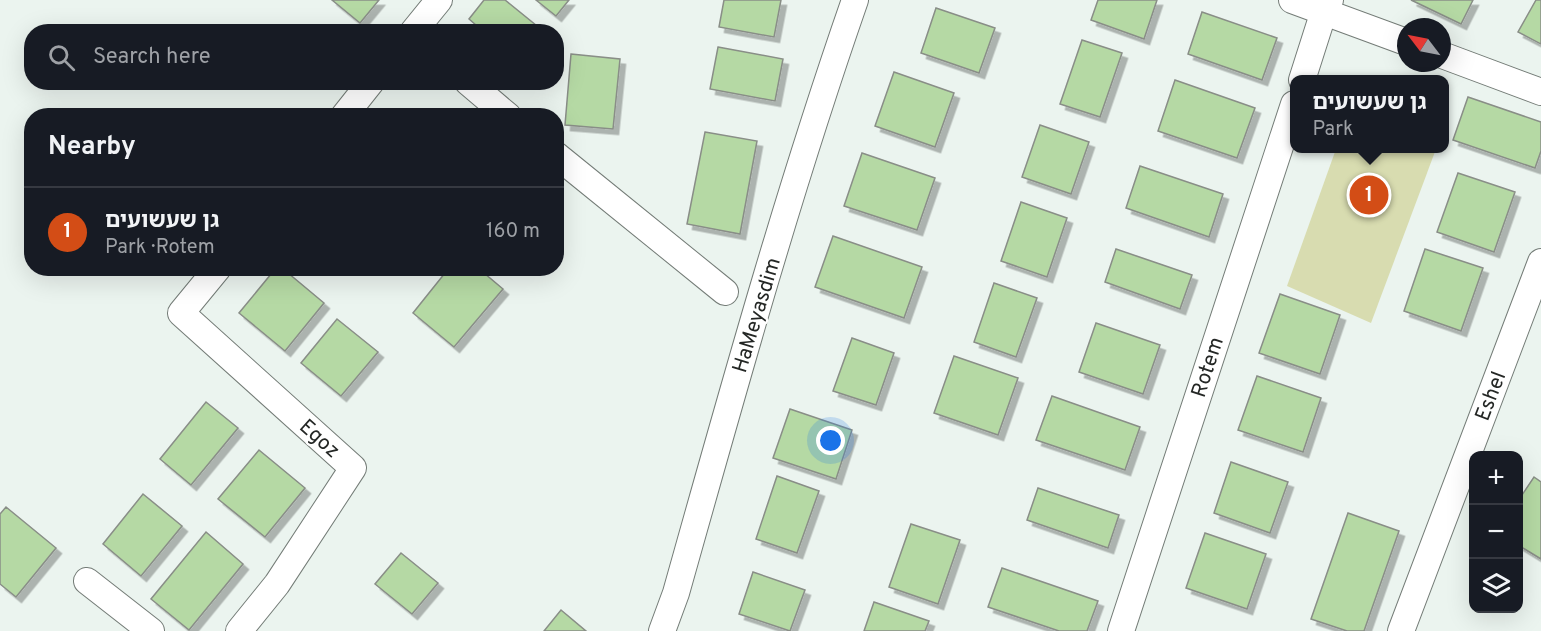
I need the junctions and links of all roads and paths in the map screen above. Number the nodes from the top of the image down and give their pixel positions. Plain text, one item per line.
1 (439, 0) edge
2 (855, 0) edge
3 (1292, 0) edge
4 (1327, 6) edge
5 (420, 24) edge
6 (1397, 38) edge
7 (1451, 58) edge
8 (1304, 75) edge
9 (365, 90) edge
10 (477, 90) edge
11 (1541, 92) edge
12 (350, 108) edge
13 (499, 108) edge
14 (1290, 116) edge
15 (564, 161) edge
16 (1541, 262) edge
17 (212, 276) edge
18 (725, 292) dead end
19 (87, 581) dead end
20 (151, 631) edge
21 (239, 631) edge
22 (662, 631) edge
23 (1121, 631) edge
24 (1401, 631) edge

1 - 5 street
2 - 22 street, HaMeyasdim
3 - 4 street
4 - 6 street
4 - 8 street
7 - 11 street
9 - 12 street
10 - 13 street
14 - 23 street, Rotem
15 - 18 street
16 - 24 street, Eshel
17 - 21 street, Egoz
19 - 20 street

